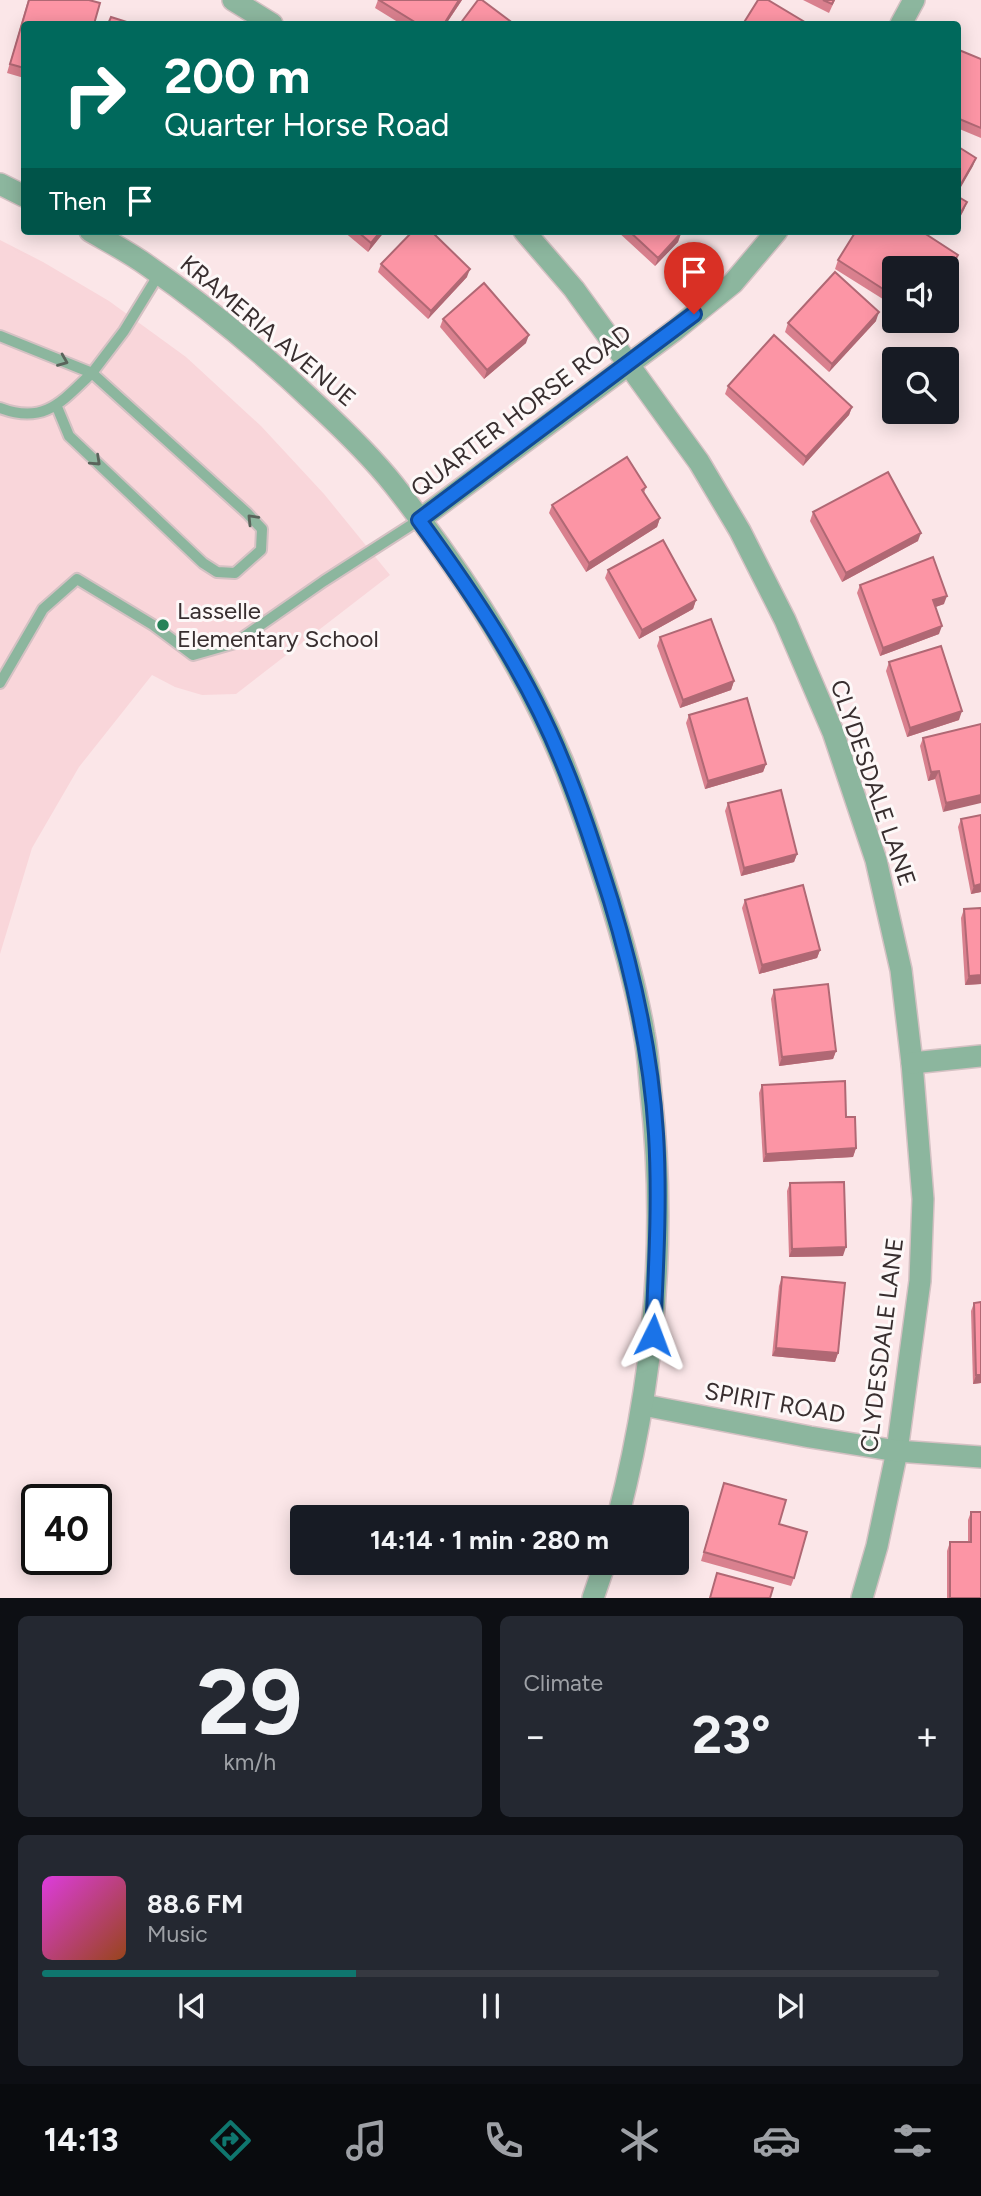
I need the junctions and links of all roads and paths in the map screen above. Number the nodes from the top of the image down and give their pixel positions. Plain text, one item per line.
1 (233, 0) edge
2 (914, 0) edge
3 (267, 21) edge
4 (903, 21) edge
5 (0, 184) edge
6 (21, 194) edge
7 (97, 235) edge
8 (527, 235) edge
9 (774, 235) edge
10 (159, 274) junction
11 (0, 335) edge
12 (628, 364) junction
13 (92, 373) junction
14 (57, 407) junction
15 (0, 408) edge
16 (419, 520) junction
17 (0, 683) edge
18 (981, 1056) edge
19 (912, 1063) junction
20 (643, 1405) junction
21 (897, 1451) junction
22 (981, 1457) edge
23 (621, 1505) edge
24 (601, 1575) edge
25 (593, 1598) edge
26 (862, 1598) edge

1 - 3 street
2 - 4 street
5 - 6 street
7 - 10 street, KRAMERIA AVENUE
8 - 12 street, CLYDESDALE LANE
9 - 12 street, QUARTER HORSE ROAD
10 - 13 lane
10 - 16 street, KRAMERIA AVENUE
11 -> 13 lane
12 - 16 street, QUARTER HORSE ROAD
12 - 19 street, CLYDESDALE LANE
13 - 14 lane
14 -> 13 lane
14 - 15 lane
16 - 17 lane
16 - 20 street, KRAMERIA AVENUE
18 - 19 street
19 - 21 street, CLYDESDALE LANE
20 - 21 street, SPIRIT ROAD
20 - 23 street, KRAMERIA AVENUE
21 - 22 street, SPIRIT ROAD
21 - 26 street, CLYDESDALE LANE
24 - 25 street

